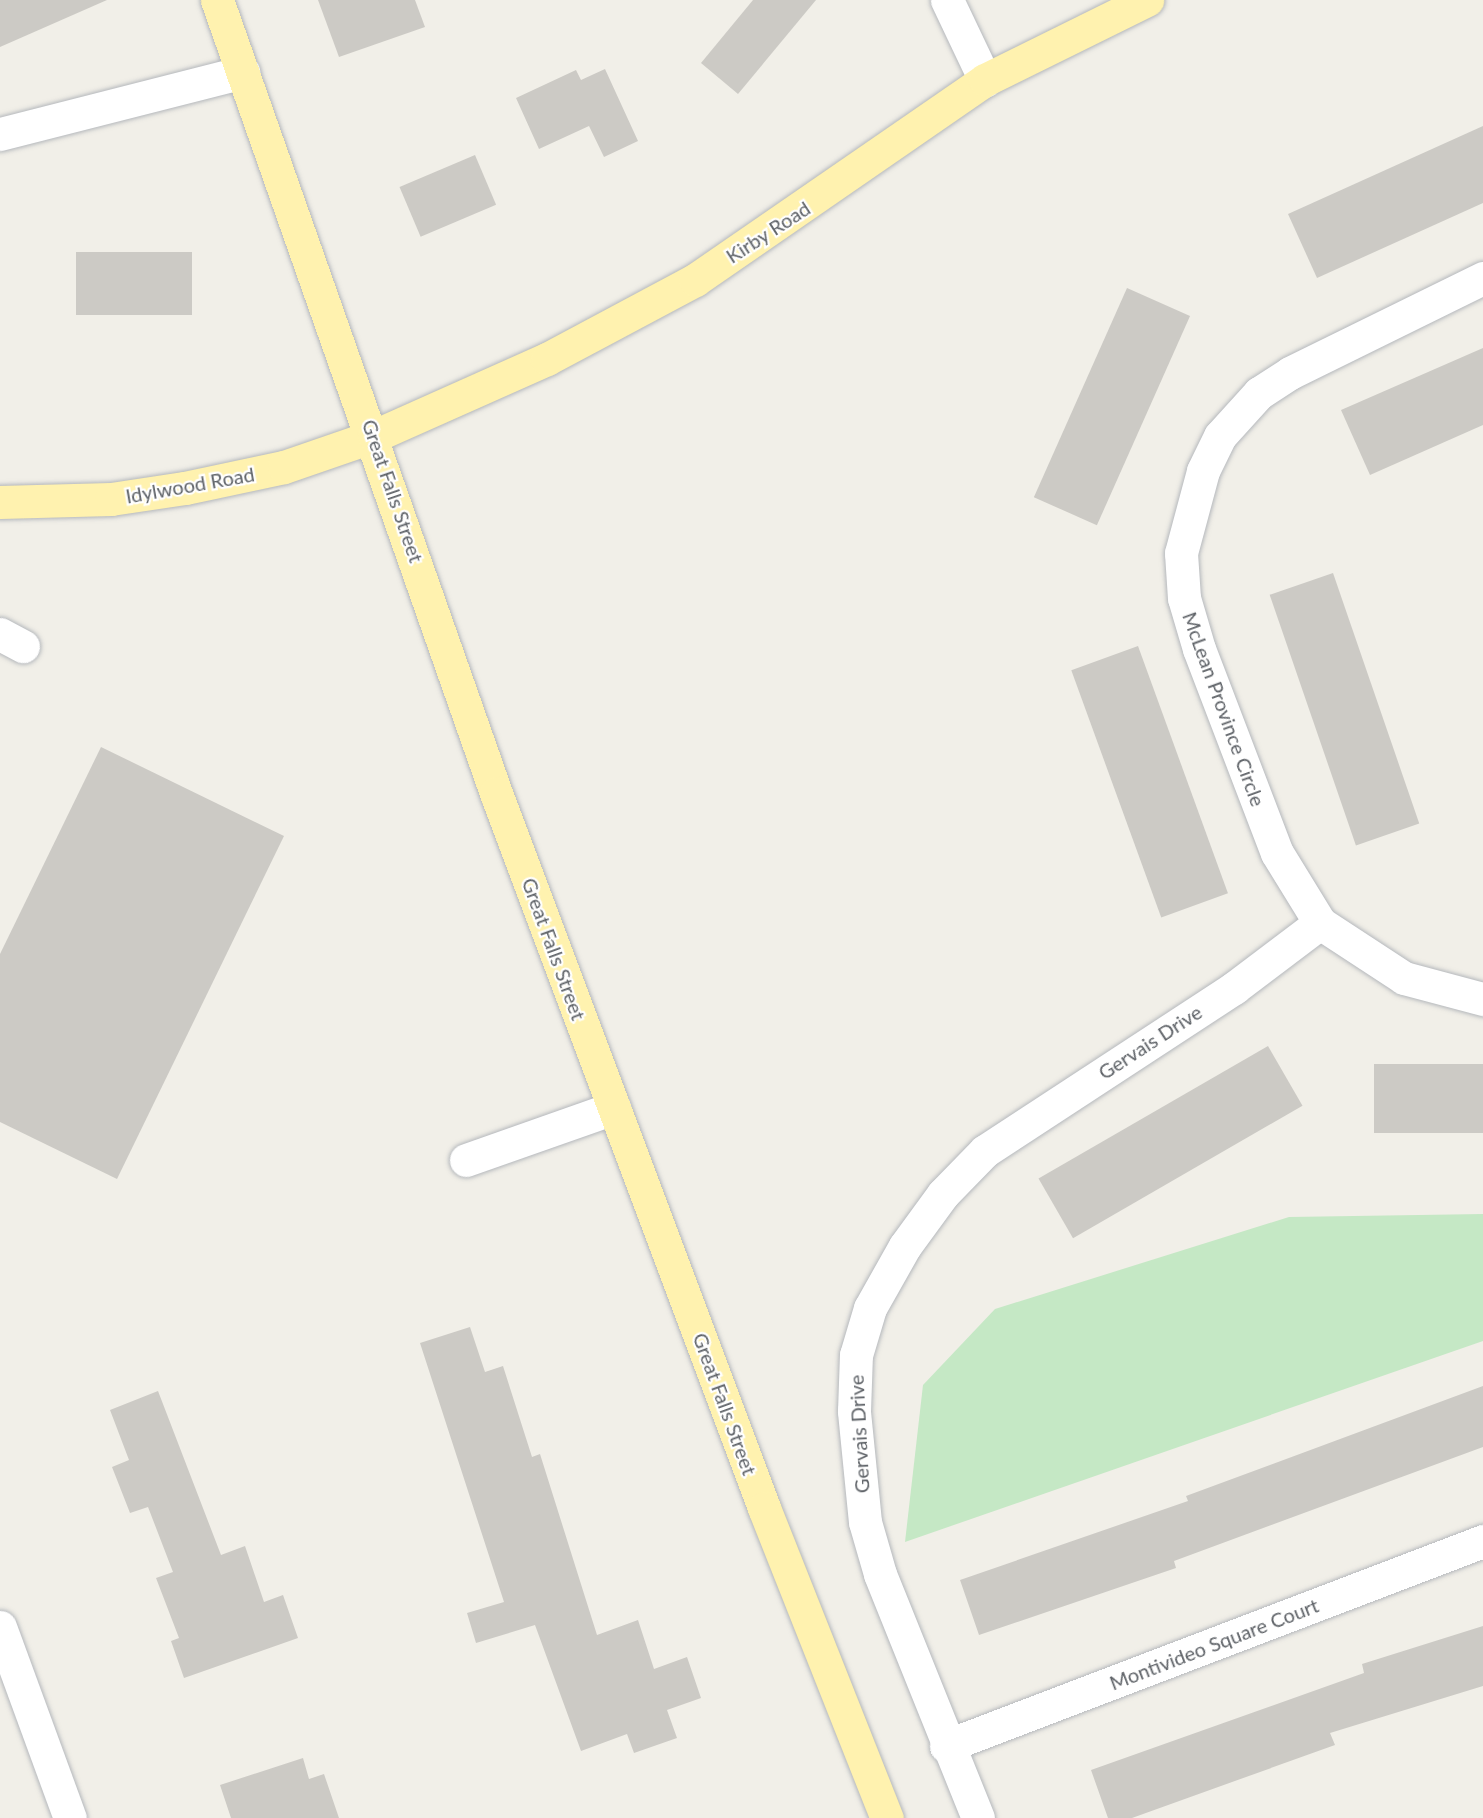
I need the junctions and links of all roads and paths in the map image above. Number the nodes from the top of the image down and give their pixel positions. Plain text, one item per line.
1 (218, 0) edge
2 (947, 0) edge
3 (1147, 0) edge
4 (243, 72) junction
5 (985, 80) junction
6 (0, 134) edge
7 (1483, 278) edge
8 (374, 436) junction
9 (0, 502) edge
10 (1320, 923) junction
11 (1483, 999) edge
12 (614, 1108) junction
13 (466, 1160) dead end
14 (1483, 1541) edge
15 (0, 1627) edge
16 (946, 1746) junction
17 (70, 1818) edge
18 (887, 1818) edge
19 (978, 1818) edge

1 - 4 main road, Great Falls Street
2 - 5 street
3 - 5 main road, Kirby Road
4 - 6 street
4 - 8 main road, Great Falls Street
5 - 8 main road, Kirby Road
7 - 10 street, McLean Province Circle
8 - 9 main road, Idylwood Road
8 - 12 main road, Great Falls Street
10 - 11 street, McLean Province Circle
10 - 16 street, Gervais Drive
12 - 13 street
12 - 18 main road, Great Falls Street
14 - 16 street, Montivideo Square Court
15 - 17 street
16 - 19 street, Gervais Drive

